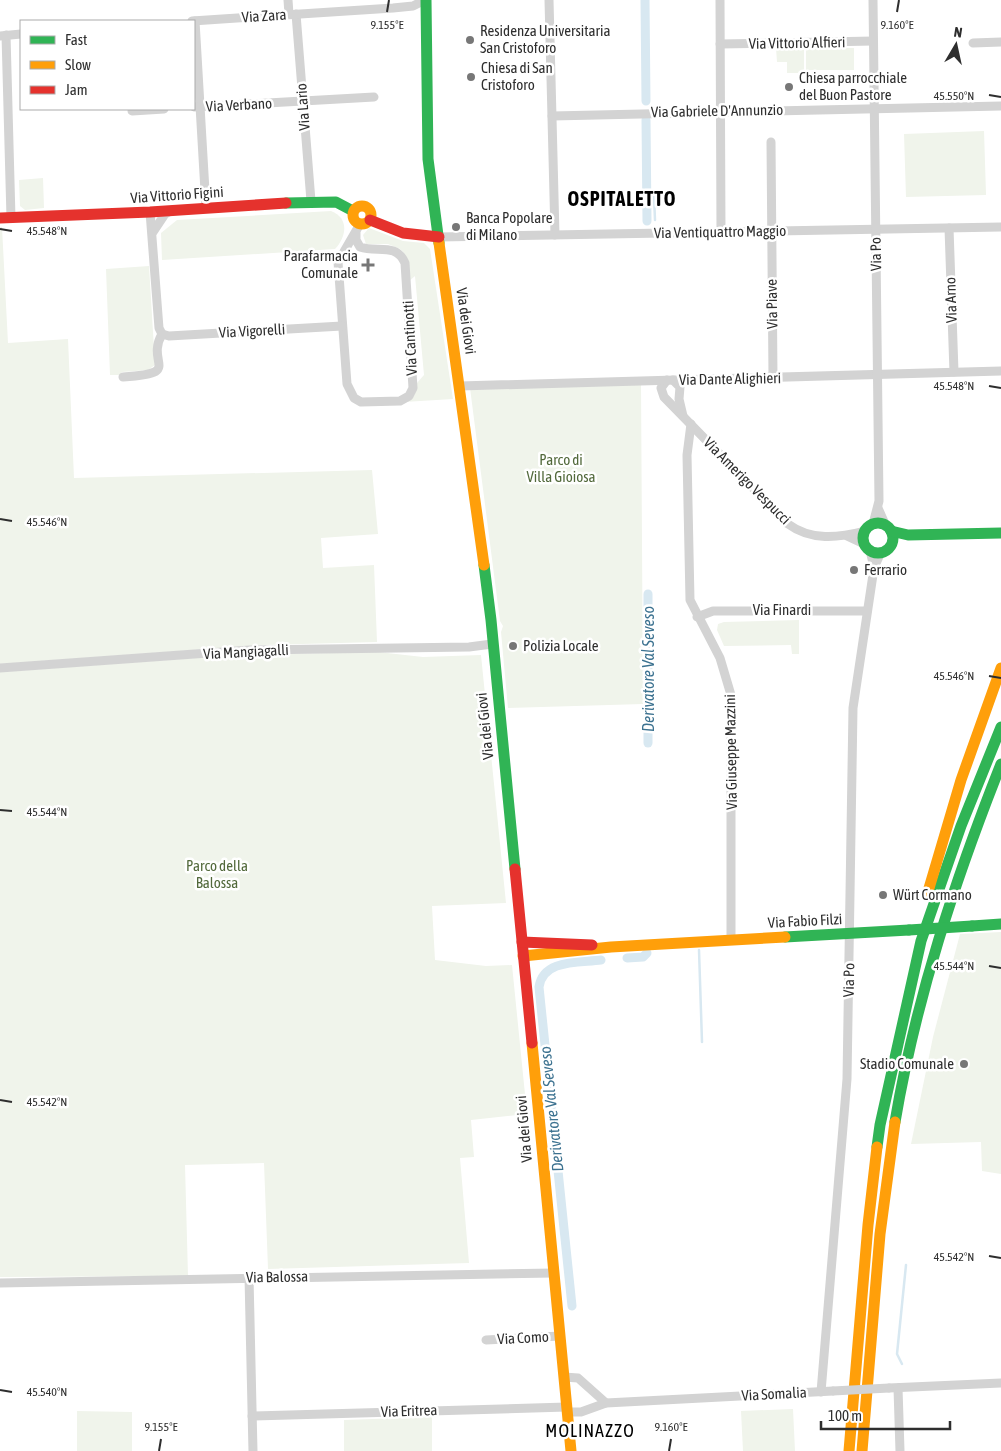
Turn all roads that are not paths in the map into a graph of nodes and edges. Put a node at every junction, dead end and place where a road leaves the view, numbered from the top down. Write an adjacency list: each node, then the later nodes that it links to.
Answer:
1 (288, 0): 6 (street, Via Lario)
2 (425, 0): 6 (street, Via Zara); 39 (main road, Via dei Giovi)
3 (549, 0): 23 (street)
4 (720, 0): 13 (street)
5 (873, 0): 10 (street, Via Po)
6 (293, 14): 7 (street, Via Zara); 16 (street, Via Lario)
7 (195, 21)
8 (20, 34): 9 (street)
9 (3, 35): 30 (street)
10 (873, 41): 13 (street, Via Vittorio Alfieri); 19 (street, Via Po)
11 (1001, 42): 12 (street)
12 (973, 43)
13 (720, 44): 22 (street)
14 (195, 50): 18 (street)
15 (374, 97): 16 (street, Via Verbano)
16 (303, 101): 18 (street, Via Verbano); 25 (street, Via Lario)
17 (1001, 106): 19 (street, Via Gabriele D'Annunzio)
18 (197, 107): 26 (street)
19 (874, 109): 22 (street, Via Gabriele D'Annunzio); 34 (street, Via Po)
20 (148, 110): 21 (street)
21 (132, 111)
22 (720, 112): 23 (street, Via Gabriele D'Annunzio); 37 (street)
23 (552, 116): 38 (street)
24 (770, 142): 35 (street, Via Piave)
25 (311, 201): 26 (main road, Via Vittorio Figini); 28 (main road, Via Vittorio Figini)
26 (206, 208): 27 (main road, Via Vittorio Figini)
27 (172, 210): 29 (main road, Via Vittorio Figini); 36 (street)
28 (353, 211): 31 (main road); 31 (main road)
29 (150, 212): 30 (main road, Via Vittorio Figini); 36 (street)
30 (6, 218)
31 (362, 225): 39 (main road); 40 (street); 41 (street, Via Cantinotti)
32 (1001, 227): 33 (street, Via Ventiquattro Maggio)
33 (949, 228): 34 (street, Via Ventiquattro Maggio); 45 (street, Via Arno)
34 (875, 229): 35 (street, Via Ventiquattro Maggio); 46 (street, Via Po)
35 (771, 231): 37 (street, Via Ventiquattro Maggio); 48 (street, Via Piave)
36 (152, 232): 43 (street)
37 (721, 232): 38 (street, Via Ventiquattro Maggio)
38 (555, 235): 39 (street, Via Ventiquattro Maggio)
39 (439, 237): 50 (main road, Via dei Giovi)
40 (367, 249): 41 (street, Via Cantinotti); 42 (street, Via Cantinotti)
41 (344, 250): 42 (street, Via Cantinotti)
42 (342, 326): 43 (street, Via Vigorelli)
43 (162, 334): 47 (street)
44 (1001, 370): 45 (street, Via Dante Alighieri)
45 (954, 372): 46 (street, Via Dante Alighieri)
46 (877, 374): 48 (street, Via Dante Alighieri); 53 (street, Via Po)
47 (123, 377)
48 (773, 378): 49 (street, Via Dante Alighieri)
49 (670, 380): 50 (street, Via Dante Alighieri); 51 (street); 51 (street, Via Amerigo Vespucci)
50 (460, 386): 62 (main road, Via dei Giovi)
51 (684, 416): 52 (street, Via Amerigo Vespucci)
52 (691, 424): 58 (street, Via Amerigo Vespucci); 61 (street, Via Giuseppe Mazzini)
53 (878, 508): 54 (street, Via Po); 55 (street, Via Po)
54 (869, 528): 55 (main road); 58 (street, Via Amerigo Vespucci); 59 (main road)
55 (888, 528): 57 (main road); 59 (main road)
56 (1001, 533): 57 (main road)
57 (908, 535): 59 (main road)
58 (847, 536): 59 (street, Via Amerigo Vespucci)
59 (876, 548): 60 (street, Via Po)
60 (867, 611): 61 (street, Via Finardi); 70 (street, Via Po)
61 (697, 617): 71 (street, Via Giuseppe Mazzini)
62 (492, 644): 63 (street, Via Mangiagalli); 72 (main road, Via dei Giovi)
63 (0, 668)
64 (1001, 668): 73 (main road)
65 (1001, 727): 73 (main road)
66 (1001, 764): 68 (main road)
67 (1001, 791): 68 (main road)
68 (971, 837): 91 (main road)
69 (1001, 924): 70 (main road, Via Fabio Filzi, bridge)
70 (849, 933): 71 (main road, Via Fabio Filzi); 84 (street, Via Po)
71 (731, 940): 74 (main road, Via Fabio Filzi)
72 (522, 942): 74 (main road, Via Fabio Filzi); 75 (main road, Via dei Giovi)
73 (921, 942): 90 (main road)
74 (611, 947): 75 (main road, Via Fabio Filzi)
75 (523, 956): 76 (main road, Via dei Giovi)
76 (553, 1273): 77 (street, Via Balossa); 79 (main road, Via dei Giovi)
77 (249, 1277): 78 (street, Via Balossa); 87 (street)
78 (0, 1283)
79 (560, 1336): 80 (street, Via Como); 81 (main road, Via dei Giovi)
80 (486, 1340)
81 (564, 1377): 85 (street); 86 (main road, Via dei Giovi)
82 (1001, 1383): 83 (street, Via Somalia)
83 (894, 1388): 84 (street, Via Somalia, bridge); 92 (street)
84 (821, 1392): 85 (street, Via Somalia)
85 (606, 1403): 86 (street, Via Somalia)
86 (567, 1409): 87 (street, Via Eritrea); 89 (main road, Via dei Giovi)
87 (252, 1416): 88 (street)
88 (253, 1451)
89 (571, 1451)
90 (849, 1451)
91 (862, 1451)
92 (900, 1451)

